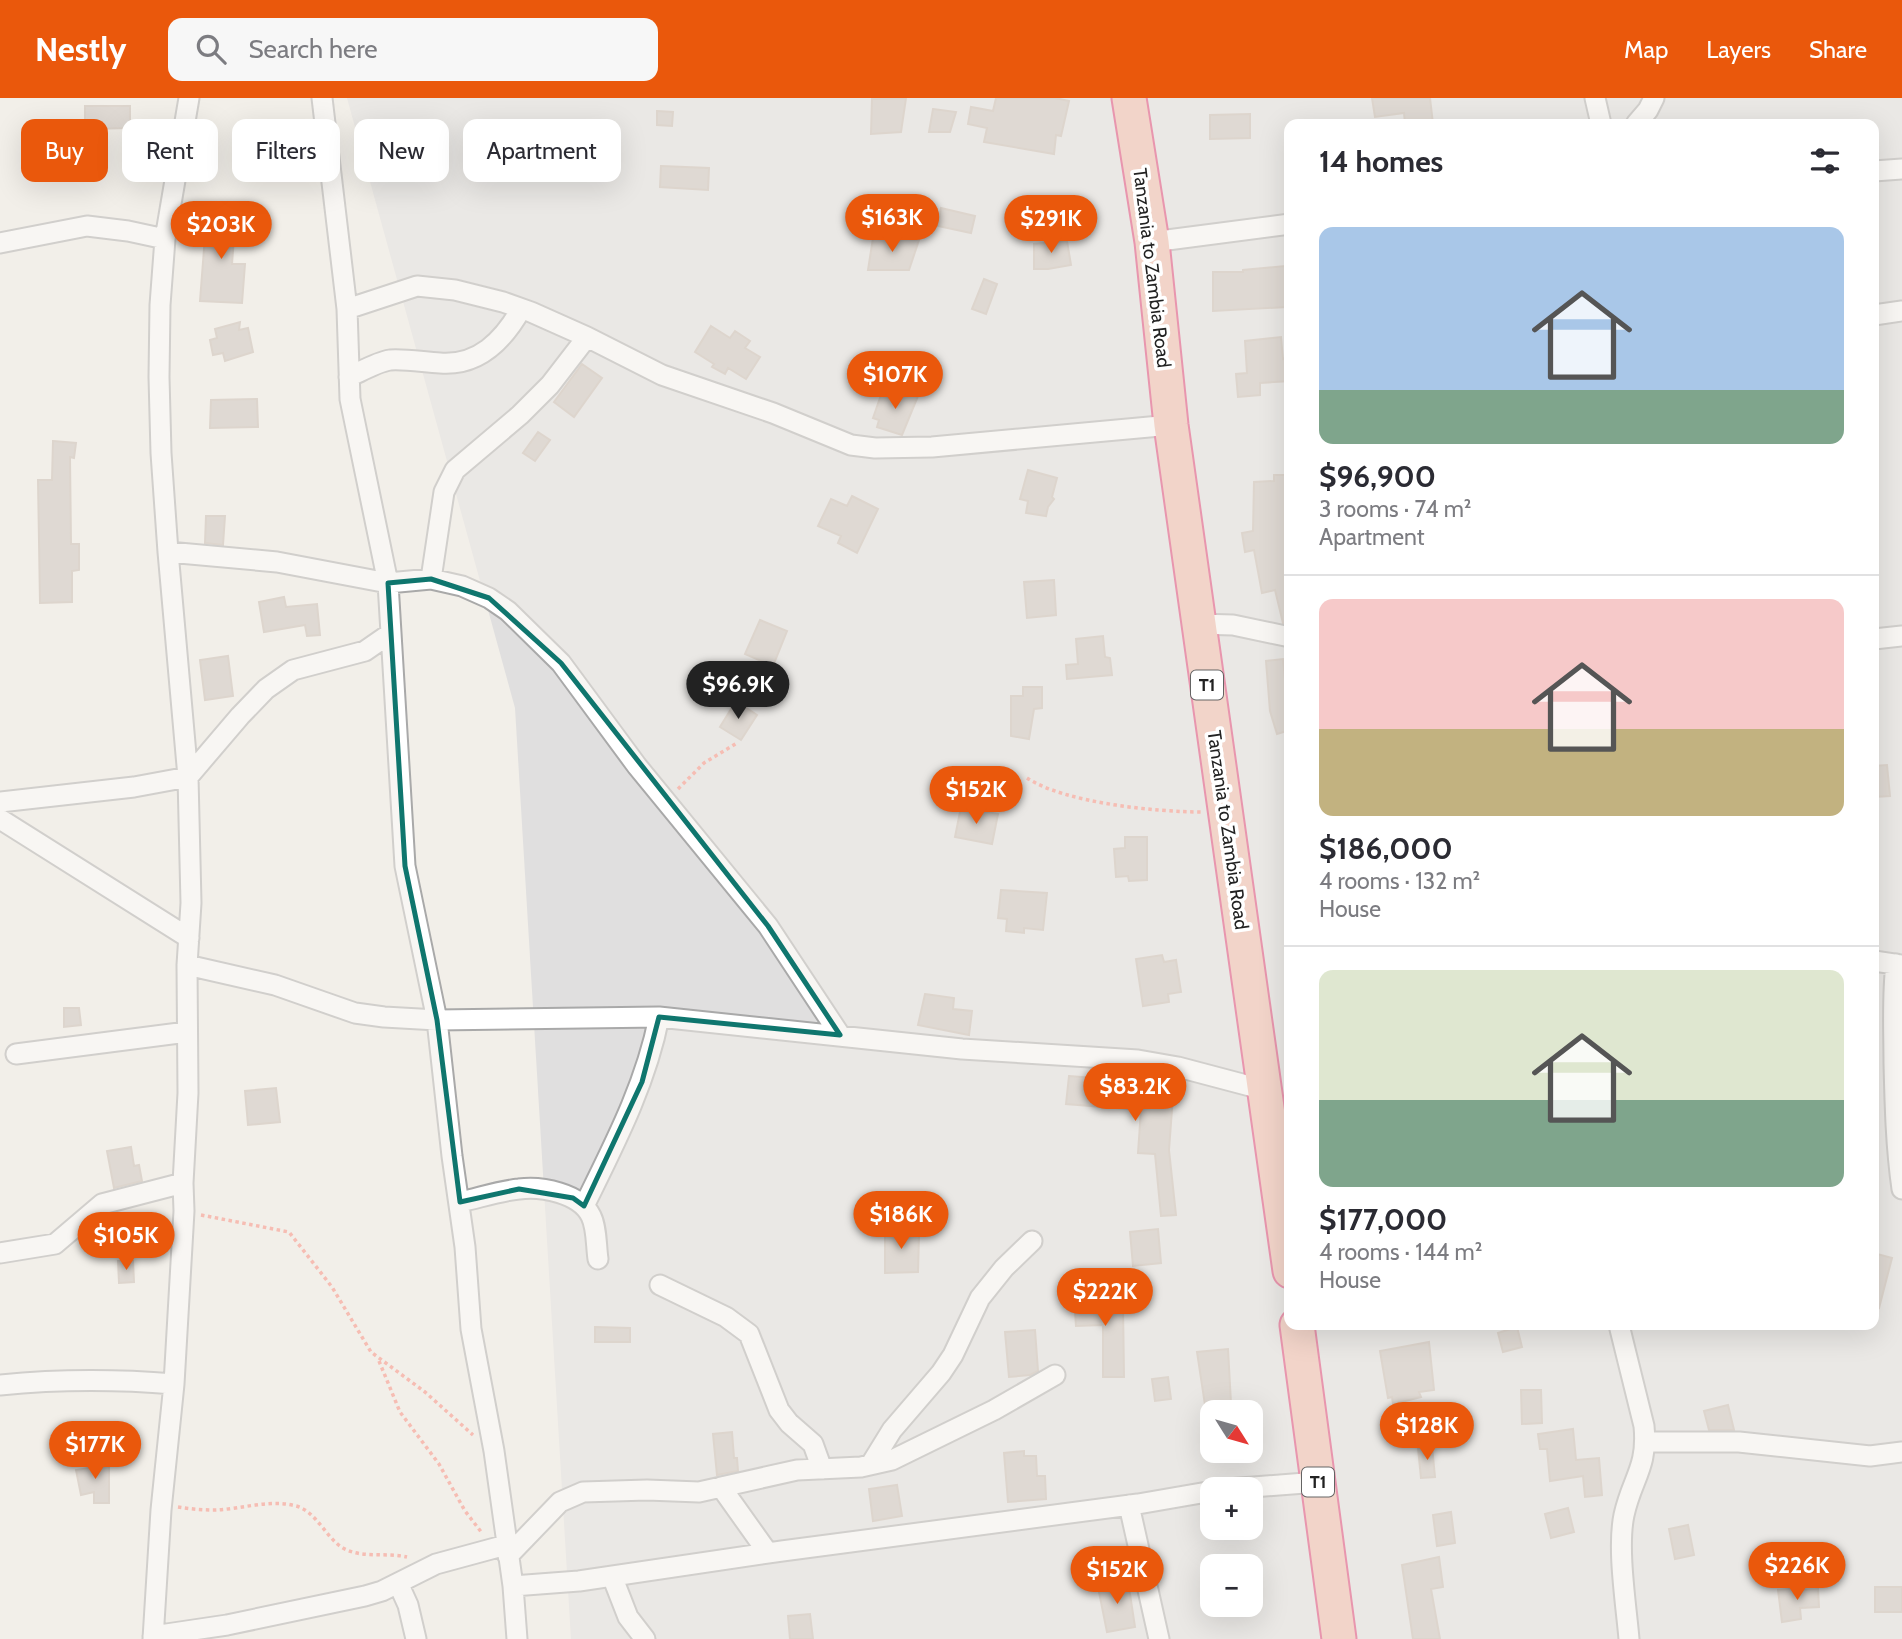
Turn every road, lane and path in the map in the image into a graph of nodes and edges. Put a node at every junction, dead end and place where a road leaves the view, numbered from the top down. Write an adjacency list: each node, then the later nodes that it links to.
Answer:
1 (189, 98): 11 (street)
2 (322, 98): 14 (street)
3 (1129, 98): 12 (highway, Tanzania to Zambia Road / T1)
4 (1595, 98): 6 (street)
5 (1654, 98): 7 (street)
6 (1600, 119)
7 (1640, 119)
8 (1902, 169): 9 (street)
9 (1879, 170)
10 (1284, 225): 12 (street)
11 (165, 239): 13 (street); 21 (street)
12 (1152, 242): 20 (highway, Tanzania to Zambia Road / T1)
13 (0, 243)
14 (348, 309): 15 (street); 19 (street)
15 (521, 309): 18 (street); 19 (street)
16 (1902, 311): 17 (street)
17 (1879, 314)
18 (587, 337): 20 (street); 22 (street)
19 (349, 377): 23 (street)
20 (1171, 425): 24 (highway, Tanzania to Zambia Road / T1)
21 (168, 552): 23 (street); 30 (street)
22 (432, 579): 23 (street); 32 (street)
23 (388, 583): 25 (street)
24 (1198, 624): 26 (street); 34 (highway, Tanzania to Zambia Road / T1)
25 (391, 633): 30 (street); 41 (street)
26 (1284, 636)
27 (1902, 636): 28 (street)
28 (1879, 638)
29 (737, 743): 32 (path)
30 (188, 777): 33 (street); 36 (street)
31 (1027, 778): 34 (path)
32 (666, 801): 43 (street)
33 (0, 802)
34 (1225, 811): 45 (highway, Tanzania to Zambia Road / T1)
35 (0, 819): 36 (street)
36 (189, 938): 39 (street)
37 (1879, 962): 38 (street)
38 (1899, 964): 47 (street)
39 (187, 965): 41 (street); 42 (street)
40 (659, 1017): 41 (street); 43 (street); 49 (street)
41 (437, 1020): 48 (street)
42 (187, 1032): 44 (street); 46 (street)
43 (840, 1035): 45 (street)
44 (16, 1054)
45 (1265, 1090): 51 (highway, Tanzania to Zambia Road / T1)
46 (183, 1183): 50 (street); 53 (street)
47 (1902, 1189)
48 (460, 1202): 49 (street); 63 (street)
49 (583, 1206): 54 (street)
50 (184, 1211): 58 (path); 60 (street)
51 (1284, 1228)
52 (1032, 1241): 65 (street)
53 (0, 1253)
54 (598, 1259)
55 (660, 1285): 66 (street)
56 (1298, 1330): 67 (highway, T1)
57 (1620, 1330): 62 (street)
58 (379, 1359): 63 (path); 73 (path)
59 (1055, 1375): 65 (street)
60 (174, 1384): 61 (street); 71 (street)
61 (0, 1385)
62 (1646, 1442): 64 (street); 85 (street)
63 (494, 1451): 73 (street)
64 (1902, 1452)
65 (871, 1464): 66 (street)
66 (822, 1469): 69 (street)
67 (1318, 1482): 68 (street); 84 (highway, T1)
68 (1263, 1486)
69 (721, 1487): 73 (street); 74 (street)
70 (1200, 1493): 72 (street)
71 (162, 1504): 75 (path); 79 (street)
72 (1129, 1505): 74 (street); 83 (street)
73 (502, 1550): 75 (street); 78 (street)
74 (768, 1553): 76 (street)
75 (436, 1564): 77 (street)
76 (612, 1576): 78 (street); 82 (street)
77 (398, 1583): 79 (street); 80 (street)
78 (513, 1586): 81 (street)
79 (153, 1638)
80 (416, 1639)
81 (517, 1639)
82 (645, 1639)
83 (1159, 1639)
84 (1339, 1639)
85 (1629, 1639)

